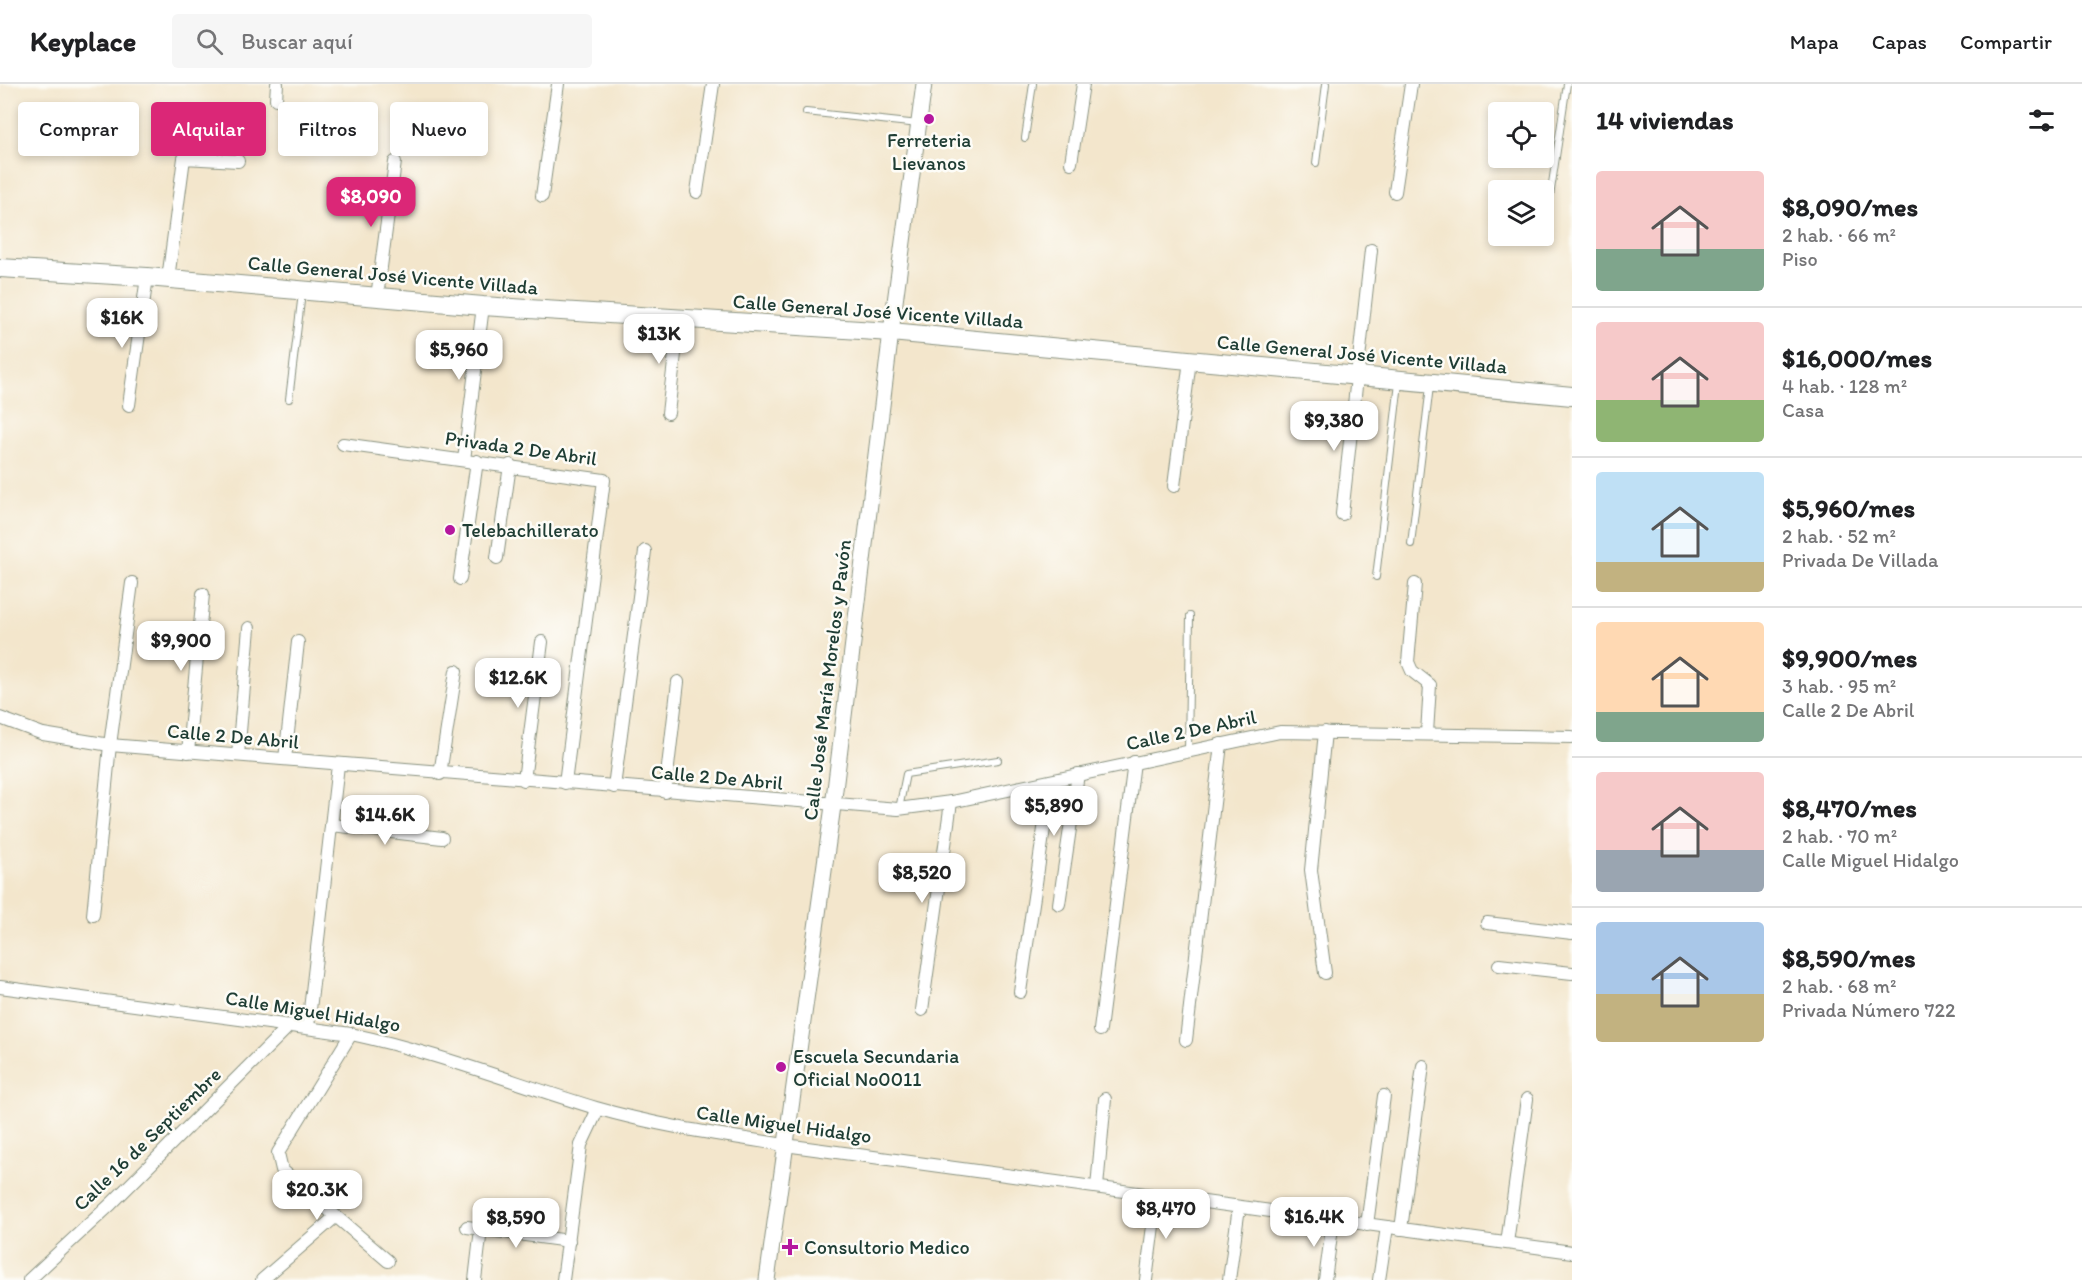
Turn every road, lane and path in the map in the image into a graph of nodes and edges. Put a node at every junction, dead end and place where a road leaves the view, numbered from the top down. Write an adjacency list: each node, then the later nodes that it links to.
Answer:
1 (278, 84): 10 (street)
2 (558, 84): 21 (street)
3 (713, 84): 19 (street)
4 (924, 84): 12 (street, Calle José María Morelos y Pavón)
5 (1033, 84): 13 (lane)
6 (1083, 84): 16 (street)
7 (1326, 84): 17 (lane)
8 (1412, 84): 20 (street)
9 (1567, 84): 18 (lane)
10 (276, 99)
11 (806, 112): 12 (lane)
12 (919, 124): 30 (street, Calle José María Morelos y Pavón)
13 (1025, 138)
14 (238, 162): 25 (street)
15 (395, 162): 27 (street)
16 (1071, 163)
17 (1316, 164)
18 (1553, 180)
19 (697, 192)
20 (1395, 192)
21 (542, 196)
22 (1371, 250): 32 (street)
23 (0, 268): 24 (main road, Calle General José Vicente Villada)
24 (147, 277): 25 (main road, Calle General José Vicente Villada); 37 (street)
25 (168, 279): 26 (main road, Calle General José Vicente Villada)
26 (303, 290): 27 (main road, Calle General José Vicente Villada); 36 (lane)
27 (377, 297): 28 (main road, Calle General José Vicente Villada)
28 (483, 306): 29 (main road, Calle General José Vicente Villada); 40 (street)
29 (680, 320): 30 (main road, Calle General José Vicente Villada); 38 (street)
30 (891, 332): 31 (main road, Calle General José Vicente Villada); 79 (street, Calle José María Morelos y Pavón)
31 (1190, 360): 32 (main road, Calle General José Vicente Villada); 42 (street)
32 (1358, 376): 33 (main road, Calle General José Vicente Villada); 43 (street)
33 (1400, 380): 34 (main road, Calle General José Vicente Villada); 47 (lane)
34 (1430, 382): 35 (main road, Calle General José Vicente Villada); 44 (lane)
35 (1572, 396)
36 (289, 399)
37 (129, 405)
38 (668, 413)
39 (343, 444): 40 (street, Privada 2 De Abril)
40 (470, 460): 41 (street, Privada 2 De Abril); 48 (street)
41 (510, 465): 46 (street); 75 (street, Privada 2 De Abril)
42 (1174, 486)
43 (1342, 514)
44 (1411, 544)
45 (645, 551): 76 (street)
46 (497, 558)
47 (1376, 577)
48 (460, 579)
49 (132, 583): 63 (street)
50 (1415, 584): 60 (street)
51 (203, 594): 64 (street)
52 (1190, 616): 65 (lane)
53 (249, 628): 66 (street)
54 (298, 642): 67 (street)
55 (542, 642): 73 (street)
56 (456, 670): 71 (street)
57 (678, 682): 77 (street)
58 (0, 718): 63 (street, Calle 2 De Abril)
59 (1324, 732): 60 (street, Calle 2 De Abril); 62 (street, Calle 2 De Abril); 88 (street)
60 (1427, 733): 61 (street, Calle 2 De Abril)
61 (1572, 737)
62 (1221, 744): 65 (street, Calle 2 De Abril); 97 (street)
63 (110, 746): 64 (street, Calle 2 De Abril); 84 (street)
64 (188, 752): 66 (street, Calle 2 De Abril)
65 (1188, 752): 69 (street, Calle 2 De Abril)
66 (238, 755): 67 (street, Calle 2 De Abril)
67 (285, 759): 70 (street, Calle 2 De Abril)
68 (998, 760): 80 (lane)
69 (1134, 762): 72 (street, Calle 2 De Abril); 95 (street)
70 (339, 765): 71 (street, Calle 2 De Abril); 81 (street)
71 (440, 774): 73 (street, Calle 2 De Abril)
72 (1078, 774): 74 (street, Calle 2 De Abril); 83 (street)
73 (524, 780): 75 (street, Calle 2 De Abril)
74 (1052, 780): 78 (street, Calle 2 De Abril); 91 (street)
75 (565, 783): 76 (street, Calle 2 De Abril)
76 (614, 788): 77 (street, Calle 2 De Abril)
77 (665, 792): 79 (street, Calle 2 De Abril)
78 (951, 802): 80 (street, Calle 2 De Abril); 92 (street)
79 (833, 806): 80 (street, Calle 2 De Abril); 103 (street, Calle José María Morelos y Pavón)
80 (898, 809)
81 (332, 825): 82 (street); 94 (street)
82 (442, 838)
83 (1059, 904)
84 (93, 915)
85 (1487, 922): 86 (street)
86 (1572, 933)
87 (1499, 965): 89 (street)
88 (1325, 973)
89 (1572, 973)
90 (0, 987): 93 (street, Calle Miguel Hidalgo)
91 (1020, 992)
92 (922, 1010)
93 (290, 1025): 94 (street, Calle Miguel Hidalgo); 118 (street, Calle 16 de Septiembre)
94 (309, 1027): 96 (street, Calle Miguel Hidalgo)
95 (1100, 1030)
96 (351, 1034): 102 (street, Calle Miguel Hidalgo); 107 (street)
97 (1186, 1040)
98 (1423, 1066): 113 (street)
99 (1384, 1096): 109 (street)
100 (1105, 1099): 104 (street)
101 (1527, 1099): 115 (street)
102 (598, 1108): 103 (street, Calle Miguel Hidalgo); 114 (street)
103 (785, 1145): 104 (street, Calle Miguel Hidalgo); 122 (street, Calle José María Morelos y Pavón)
104 (1097, 1187): 105 (street, Calle Miguel Hidalgo)
105 (1157, 1195): 106 (street, Calle Miguel Hidalgo); 123 (street)
106 (1239, 1207): 108 (street, Calle Miguel Hidalgo); 124 (street)
107 (334, 1217): 117 (street); 119 (street)
108 (1333, 1220): 109 (street, Calle Miguel Hidalgo); 125 (street)
109 (1367, 1225): 111 (street, Calle Miguel Hidalgo)
110 (466, 1227): 112 (street)
111 (1387, 1227): 113 (street, Calle Miguel Hidalgo); 126 (street)
112 (481, 1229): 114 (street); 120 (street)
113 (1401, 1229): 115 (street, Calle Miguel Hidalgo)
114 (569, 1241): 121 (street)
115 (1507, 1244): 116 (street, Calle Miguel Hidalgo)
116 (1572, 1252)
117 (388, 1261)
118 (28, 1280)
119 (262, 1280)
120 (475, 1280)
121 (563, 1280)
122 (766, 1280)
123 (1146, 1280)
124 (1228, 1280)
125 (1325, 1280)
126 (1379, 1280)

